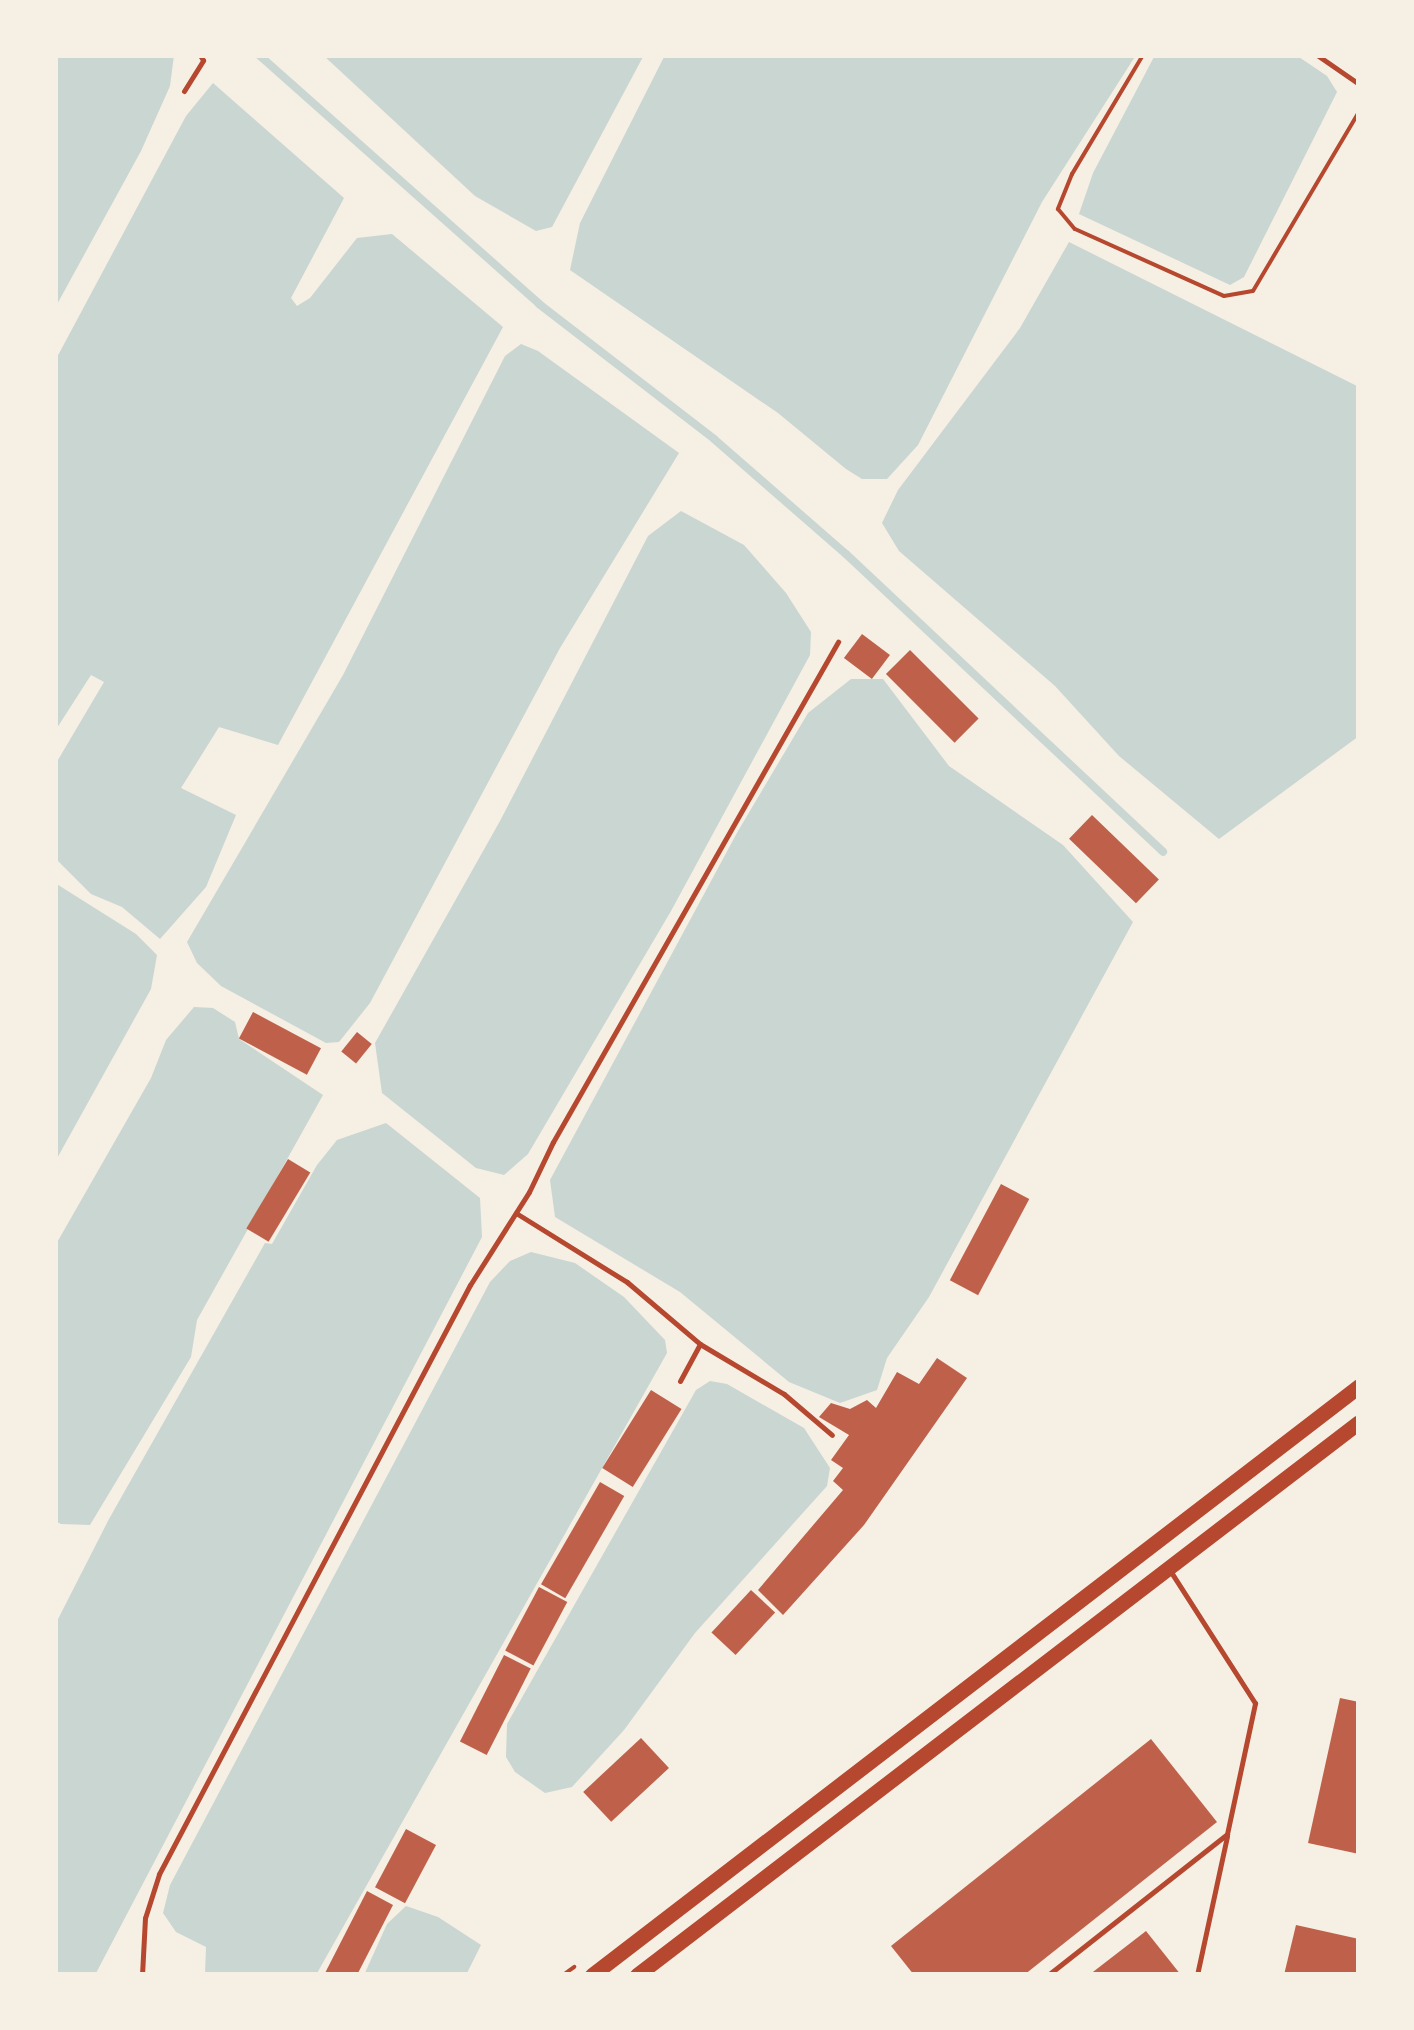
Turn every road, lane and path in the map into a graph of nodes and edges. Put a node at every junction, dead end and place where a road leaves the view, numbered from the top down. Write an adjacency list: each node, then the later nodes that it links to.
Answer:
1 (200, 55): 5 (lane)
2 (1143, 55): 6 (path)
3 (1316, 55): 4 (lane)
4 (1359, 84)
5 (184, 91)
6 (1359, 112)
7 (838, 642): 8 (lane)
8 (516, 1213): 9 (lane); 16 (lane)
9 (700, 1344): 10 (lane); 13 (lane)
10 (680, 1380)
11 (1359, 1386): 17 (main road)
12 (1359, 1422): 14 (main road)
13 (832, 1435)
14 (1168, 1568): 15 (lane); 18 (main road)
15 (1227, 1834): 19 (lane); 20 (lane)
16 (142, 1975)
17 (592, 1975)
18 (637, 1975)
19 (1048, 1975)
20 (1196, 1975)

